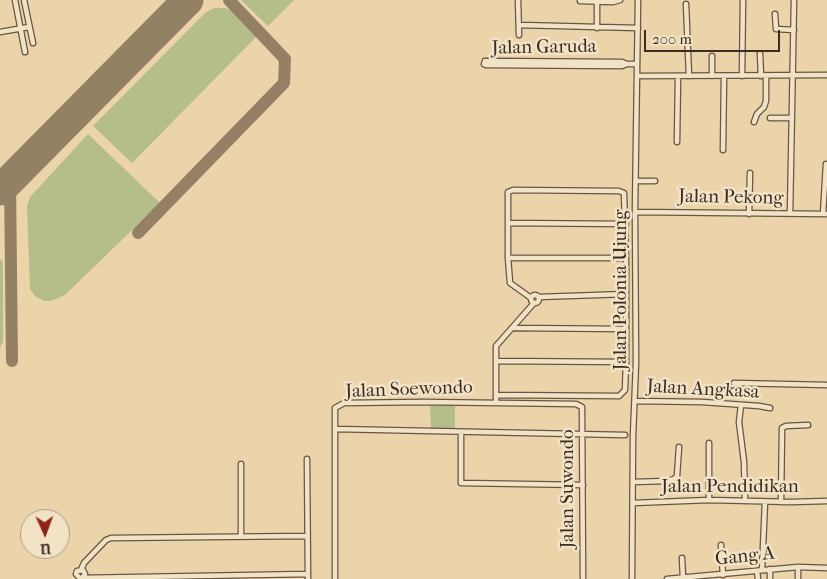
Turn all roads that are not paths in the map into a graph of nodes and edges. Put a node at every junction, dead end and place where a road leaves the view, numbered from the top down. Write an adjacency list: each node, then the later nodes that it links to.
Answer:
1 (15, 0): 14 (street)
2 (24, 0): 13 (street)
3 (518, 0): 12 (street)
4 (620, 0): 9 (street)
5 (638, 0): 16 (street, Jalan Polonia Ujung)
6 (743, 0): 31 (street)
7 (794, 0): 17 (street)
8 (580, 1): 9 (street)
9 (597, 1): 15 (street)
10 (686, 4): 28 (street)
11 (775, 14): 17 (street)
12 (519, 25): 15 (street); 19 (street)
13 (29, 27): 14 (street); 20 (street)
14 (20, 28): 18 (street); 21 (street)
15 (597, 28): 16 (street)
16 (638, 28): 25 (street, Jalan Polonia Ujung)
17 (794, 30): 33 (street)
18 (0, 32)
19 (519, 35)
20 (33, 43)
21 (25, 52)
22 (760, 54): 32 (street)
23 (712, 56): 29 (street)
24 (520, 63): 24 (street, Jalan Garuda); 25 (street, Jalan Garuda)
25 (637, 64): 26 (street, Jalan Polonia Ujung)
26 (637, 76): 27 (street); 42 (street, Jalan Polonia Ujung)
27 (678, 76): 28 (street); 38 (street)
28 (689, 76): 29 (street)
29 (712, 76): 30 (street)
30 (724, 76): 31 (street); 39 (street)
31 (742, 76): 32 (street)
32 (764, 76): 33 (street); 37 (street)
33 (793, 76): 34 (street); 36 (street)
34 (827, 76)
35 (770, 118): 36 (street)
36 (792, 118): 46 (street)
37 (754, 122)
38 (677, 142)
39 (723, 150)
40 (826, 164): 47 (street)
41 (750, 173): 45 (street)
42 (636, 181): 43 (street); 44 (street, Jalan Polonia Ujung)
43 (655, 181)
44 (635, 212): 45 (street, Jalan Pekong); 61 (street, Jalan Polonia Ujung)
45 (749, 214): 46 (street, Jalan Pekong)
46 (790, 214): 47 (street, Jalan Pekong)
47 (825, 214)
48 (508, 223): 49 (street); 49 (street); 50 (street)
49 (626, 224): 51 (street)
50 (508, 258): 51 (street); 53 (street)
51 (626, 258): 52 (street)
52 (626, 294): 53 (street); 55 (street)
53 (532, 300): 54 (street)
54 (513, 328): 55 (street); 56 (street)
55 (625, 329): 57 (street)
56 (496, 362): 57 (street); 60 (street)
57 (626, 362): 60 (street)
58 (734, 383): 59 (street)
59 (827, 385)
60 (496, 394): 62 (street)
61 (635, 401): 64 (street, Jalan Angkasa); 75 (street, Jalan Polonia Ujung)
62 (496, 403): 63 (street, Jalan Soewondo); 67 (street, Jalan Soewondo)
63 (576, 404): 69 (street, Jalan Suwondo)
64 (741, 405): 65 (street, Jalan Angkasa); 78 (street)
65 (770, 408)
66 (808, 425): 81 (street)
67 (335, 430): 68 (street); 99 (street)
68 (461, 432): 69 (street); 76 (street)
69 (583, 433): 70 (street); 76 (street, Jalan Suwondo)
70 (625, 435)
71 (709, 443): 77 (street)
72 (679, 446): 75 (street)
73 (307, 459): 84 (street)
74 (241, 464): 83 (street)
75 (633, 482): 82 (street, Jalan Polonia Ujung)
76 (583, 485): 100 (street, Jalan Suwondo)
77 (709, 500): 78 (street, Jalan Pendidikan); 82 (street, Jalan Pendidikan)
78 (745, 500): 80 (street, Jalan Pendidikan)
79 (827, 501): 81 (street, Jalan Pendidikan)
80 (764, 502): 81 (street, Jalan Pendidikan); 91 (street)
81 (781, 502)
82 (633, 503): 101 (street, Jalan Polonia Ujung)
83 (241, 536): 84 (street); 90 (street)
84 (308, 536): 93 (street)
85 (721, 545): 92 (street)
86 (682, 558): 97 (street)
87 (798, 567): 88 (street, Gang A); 89 (street, Gang A); 105 (street)
88 (827, 568)
89 (770, 569): 91 (street, Gang A); 104 (street)
90 (81, 570): 95 (street); 96 (street)
91 (760, 570): 94 (street, Gang A); 103 (street)
92 (723, 575): 94 (street, Gang A); 98 (street, Gang A)
93 (308, 576): 96 (street)
94 (741, 576)
95 (75, 577): 96 (street)
96 (83, 577)
97 (683, 578): 98 (street, Gang A); 102 (street, Gang A)
98 (702, 578)
99 (335, 579)
100 (583, 579)
101 (632, 579)
102 (667, 579)
103 (758, 579)
104 (770, 579)
105 (798, 579)

